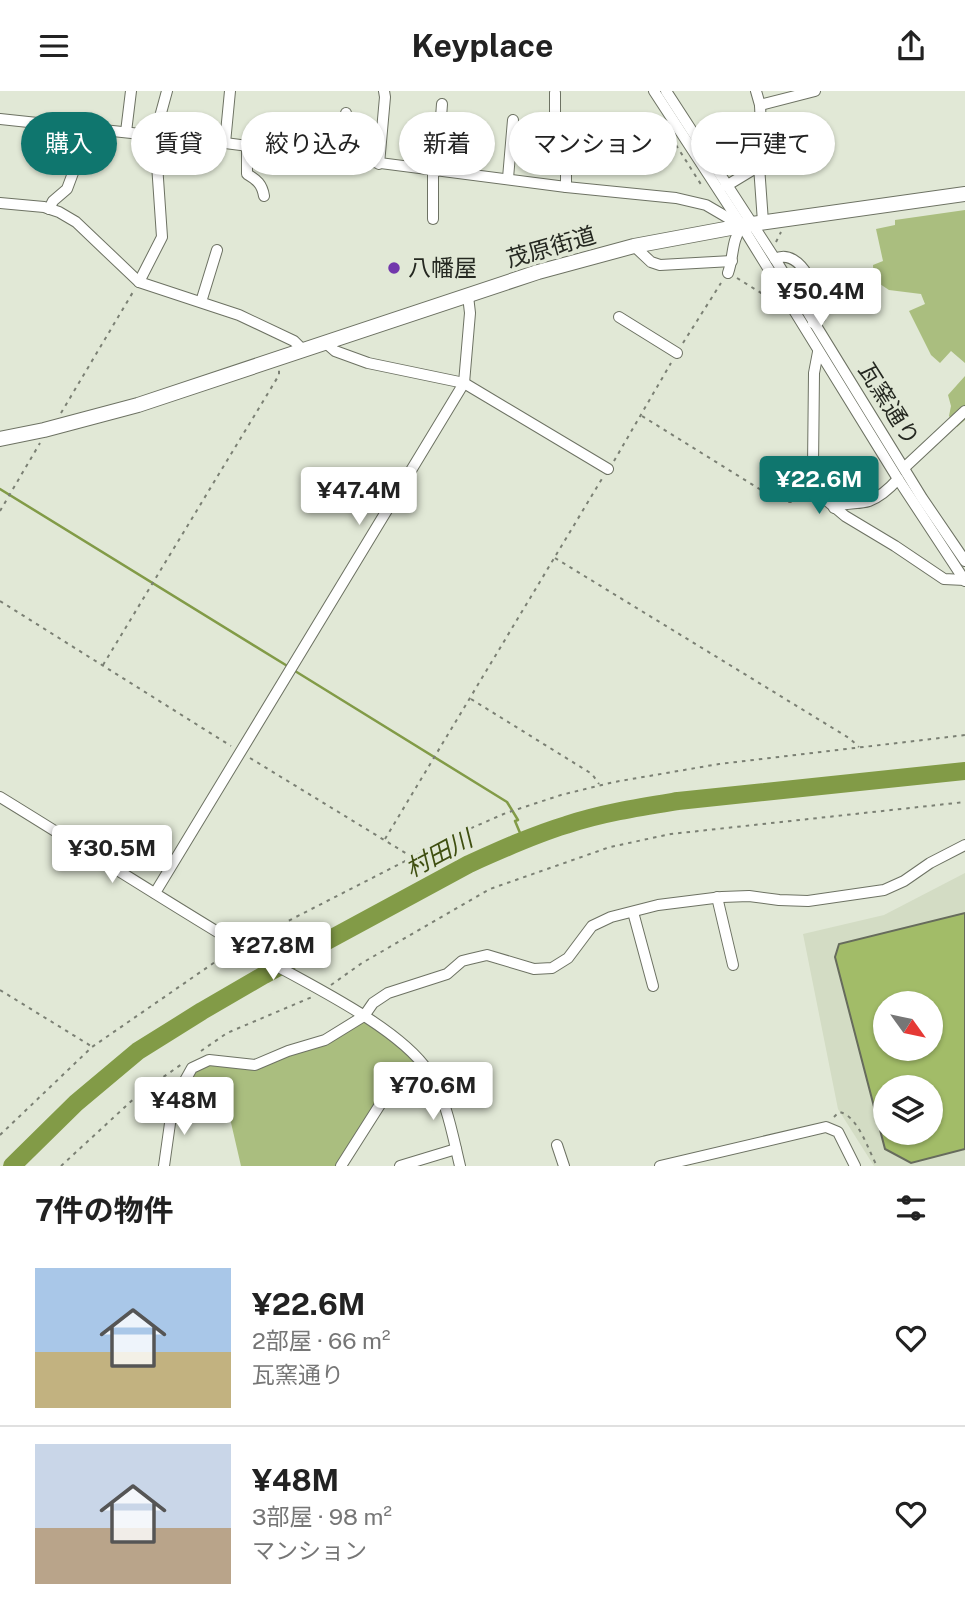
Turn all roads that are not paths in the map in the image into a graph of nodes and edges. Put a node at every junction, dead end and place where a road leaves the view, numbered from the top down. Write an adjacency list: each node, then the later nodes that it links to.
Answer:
1 (131, 91): 20 (street)
2 (167, 91): 12 (street)
3 (230, 91): 18 (street)
4 (384, 91): 13 (street)
5 (654, 91): 38 (street, 瓦窯通り)
6 (666, 91): 31 (street, 瓦窯通り)
7 (756, 91): 11 (street)
8 (815, 91): 11 (street)
9 (555, 93): 32 (street)
10 (442, 104): 14 (street)
11 (760, 105): 15 (street)
12 (161, 112)
13 (384, 112)
14 (441, 112)
15 (760, 112)
16 (0, 119): 17 (street)
17 (21, 122)
18 (227, 122)
19 (117, 132): 20 (street)
20 (126, 132): 21 (street)
21 (131, 133)
22 (509, 166): 30 (street)
23 (71, 175): 36 (street)
24 (158, 175): 44 (street)
25 (249, 175): 34 (street)
26 (435, 175): 37 (street)
27 (481, 175): 30 (street)
28 (744, 175): 31 (street)
29 (758, 175): 38 (street)
30 (508, 178): 32 (street)
31 (726, 186): 38 (street, 瓦窯通り)
32 (566, 187): 38 (street)
33 (965, 194): 38 (main road, 茂原街道)
34 (264, 196)
35 (0, 203): 36 (street)
36 (49, 209): 44 (street)
37 (433, 219)
38 (752, 224): 39 (main road, 茂原街道); 41 (street, 瓦窯通り); 42 (street); 51 (street, 瓦窯通り)
39 (634, 246): 42 (street); 45 (main road, 茂原街道)
40 (217, 250): 46 (street)
41 (776, 254): 48 (street, 瓦窯通り); 48 (street)
42 (732, 261): 43 (street)
43 (728, 273)
44 (139, 282): 46 (street)
45 (468, 296): 49 (main road, 茂原街道); 53 (street)
46 (201, 302): 50 (street)
47 (619, 317): 52 (street)
48 (813, 323): 56 (street, 瓦窯通り)
49 (327, 344): 50 (main road, 茂原街道); 53 (street)
50 (303, 351): 55 (main road, 茂原街道)
51 (818, 352): 58 (street, 瓦窯通り); 59 (street)
52 (677, 353)
53 (464, 383): 57 (street); 64 (street)
54 (965, 411): 56 (street)
55 (0, 439)
56 (905, 467): 60 (street, 瓦窯通り)
57 (608, 469)
58 (898, 479): 59 (street); 61 (street, 瓦窯通り)
59 (834, 508): 61 (street)
60 (965, 561)
61 (965, 580)
62 (0, 797): 64 (street)
63 (965, 845): 65 (street)
64 (155, 893): 69 (street)
65 (717, 897): 66 (street); 67 (street)
66 (633, 912): 68 (street); 69 (street)
67 (733, 965)
68 (653, 986)
69 (364, 1016): 70 (street); 73 (street)
70 (427, 1070): 72 (street); 74 (street)
71 (557, 1145): 77 (street)
72 (456, 1149): 75 (street); 76 (street)
73 (164, 1166)
74 (341, 1166)
75 (400, 1166)
76 (460, 1166)
77 (564, 1166)
78 (660, 1166): 79 (street)
79 (855, 1166)

